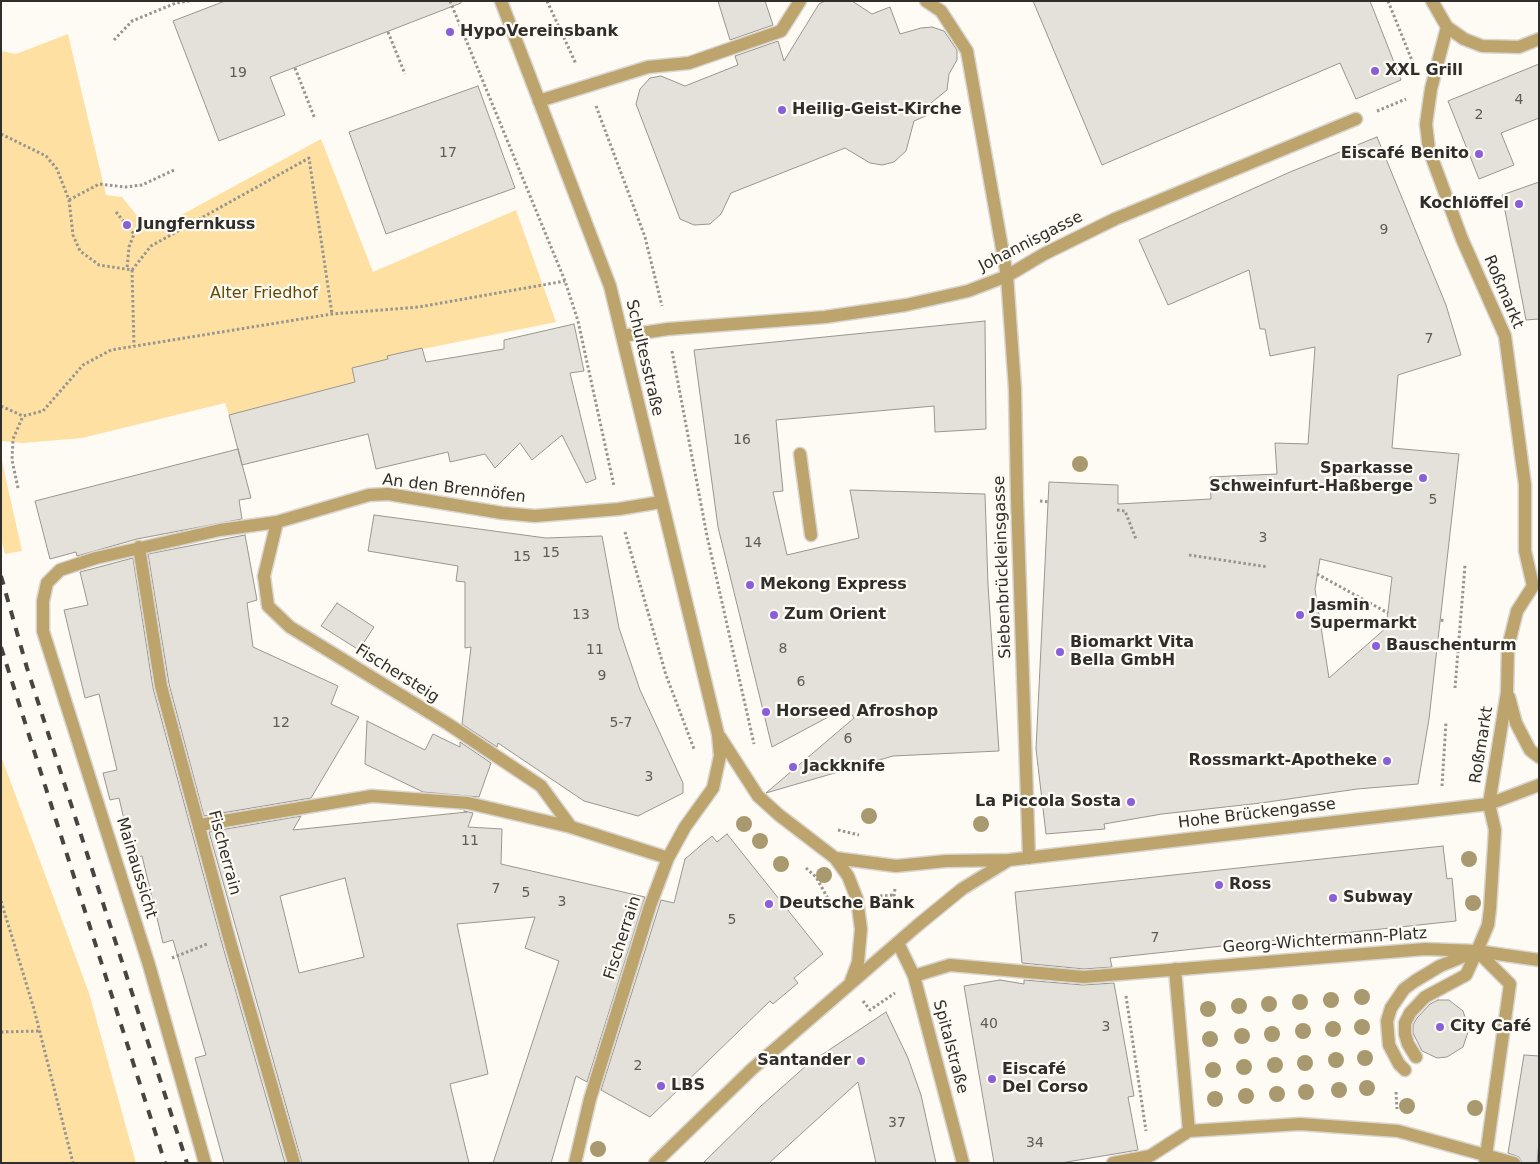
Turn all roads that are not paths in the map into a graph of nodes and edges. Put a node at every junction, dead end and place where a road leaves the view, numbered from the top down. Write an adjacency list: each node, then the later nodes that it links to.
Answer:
1 (501, 1): 7 (street, Schultesstraße)
2 (800, 1): 7 (street)
3 (926, 1): 9 (street, Siebenbrückleinsgasse)
4 (1432, 1): 5 (street)
5 (1447, 27): 6 (street); 17 (street, Roßmarkt)
6 (1539, 39)
7 (539, 101): 10 (street, Schultesstraße)
8 (1356, 119): 9 (street, Johannisgasse)
9 (1007, 276): 10 (street, Johannisgasse); 27 (street, Siebenbrückleinsgasse)
10 (622, 336): 12 (street, Schultesstraße)
11 (800, 454): 14 (street)
12 (661, 502): 13 (street, An den Brennöfen); 19 (street, Schultesstraße)
13 (277, 522): 15 (street, An den Brennöfen); 24 (street, Fischersteig)
14 (811, 535)
15 (139, 547): 16 (street, An den Brennöfen); 23 (street, Fischerrain)
16 (47, 583): 39 (street, Mainaussicht)
17 (1536, 585): 18 (street, Roßmarkt)
18 (1508, 692): 20 (street, Roßmarkt); 22 (street, Roßmarkt)
19 (718, 734): 25 (street, Fischerrain); 26 (street)
20 (1539, 757)
21 (1539, 785): 22 (street, Hohe Brückengasse)
22 (1489, 804): 27 (street, Hohe Brückengasse); 30 (street)
23 (200, 825): 24 (street); 40 (street, Fischerrain)
24 (571, 827): 25 (street)
25 (668, 858): 41 (street, Fischerrain)
26 (835, 858): 28 (street, Hohe Brückengasse); 34 (street)
27 (1029, 858): 28 (street, Hohe Brückengasse)
28 (1009, 860): 29 (street)
29 (898, 943): 33 (street, Spitalstraße); 34 (street)
30 (1477, 951): 31 (street, Georg-Wichtermann-Platz); 32 (street, Georg-Wichtermann-Platz); 35 (street); 36 (street); 38 (street)
31 (1539, 960)
32 (1175, 969): 33 (street, Georg-Wichtermann-Platz); 37 (street)
33 (914, 976): 43 (street, Spitalstraße)
34 (850, 984): 42 (street)
35 (1416, 1057)
36 (1405, 1070)
37 (1189, 1131): 38 (street); 44 (street)
38 (1486, 1160): 45 (street)
39 (206, 1163)
40 (294, 1163)
41 (574, 1163)
42 (655, 1163)
43 (963, 1163)
44 (1113, 1163)
45 (1514, 1163)

